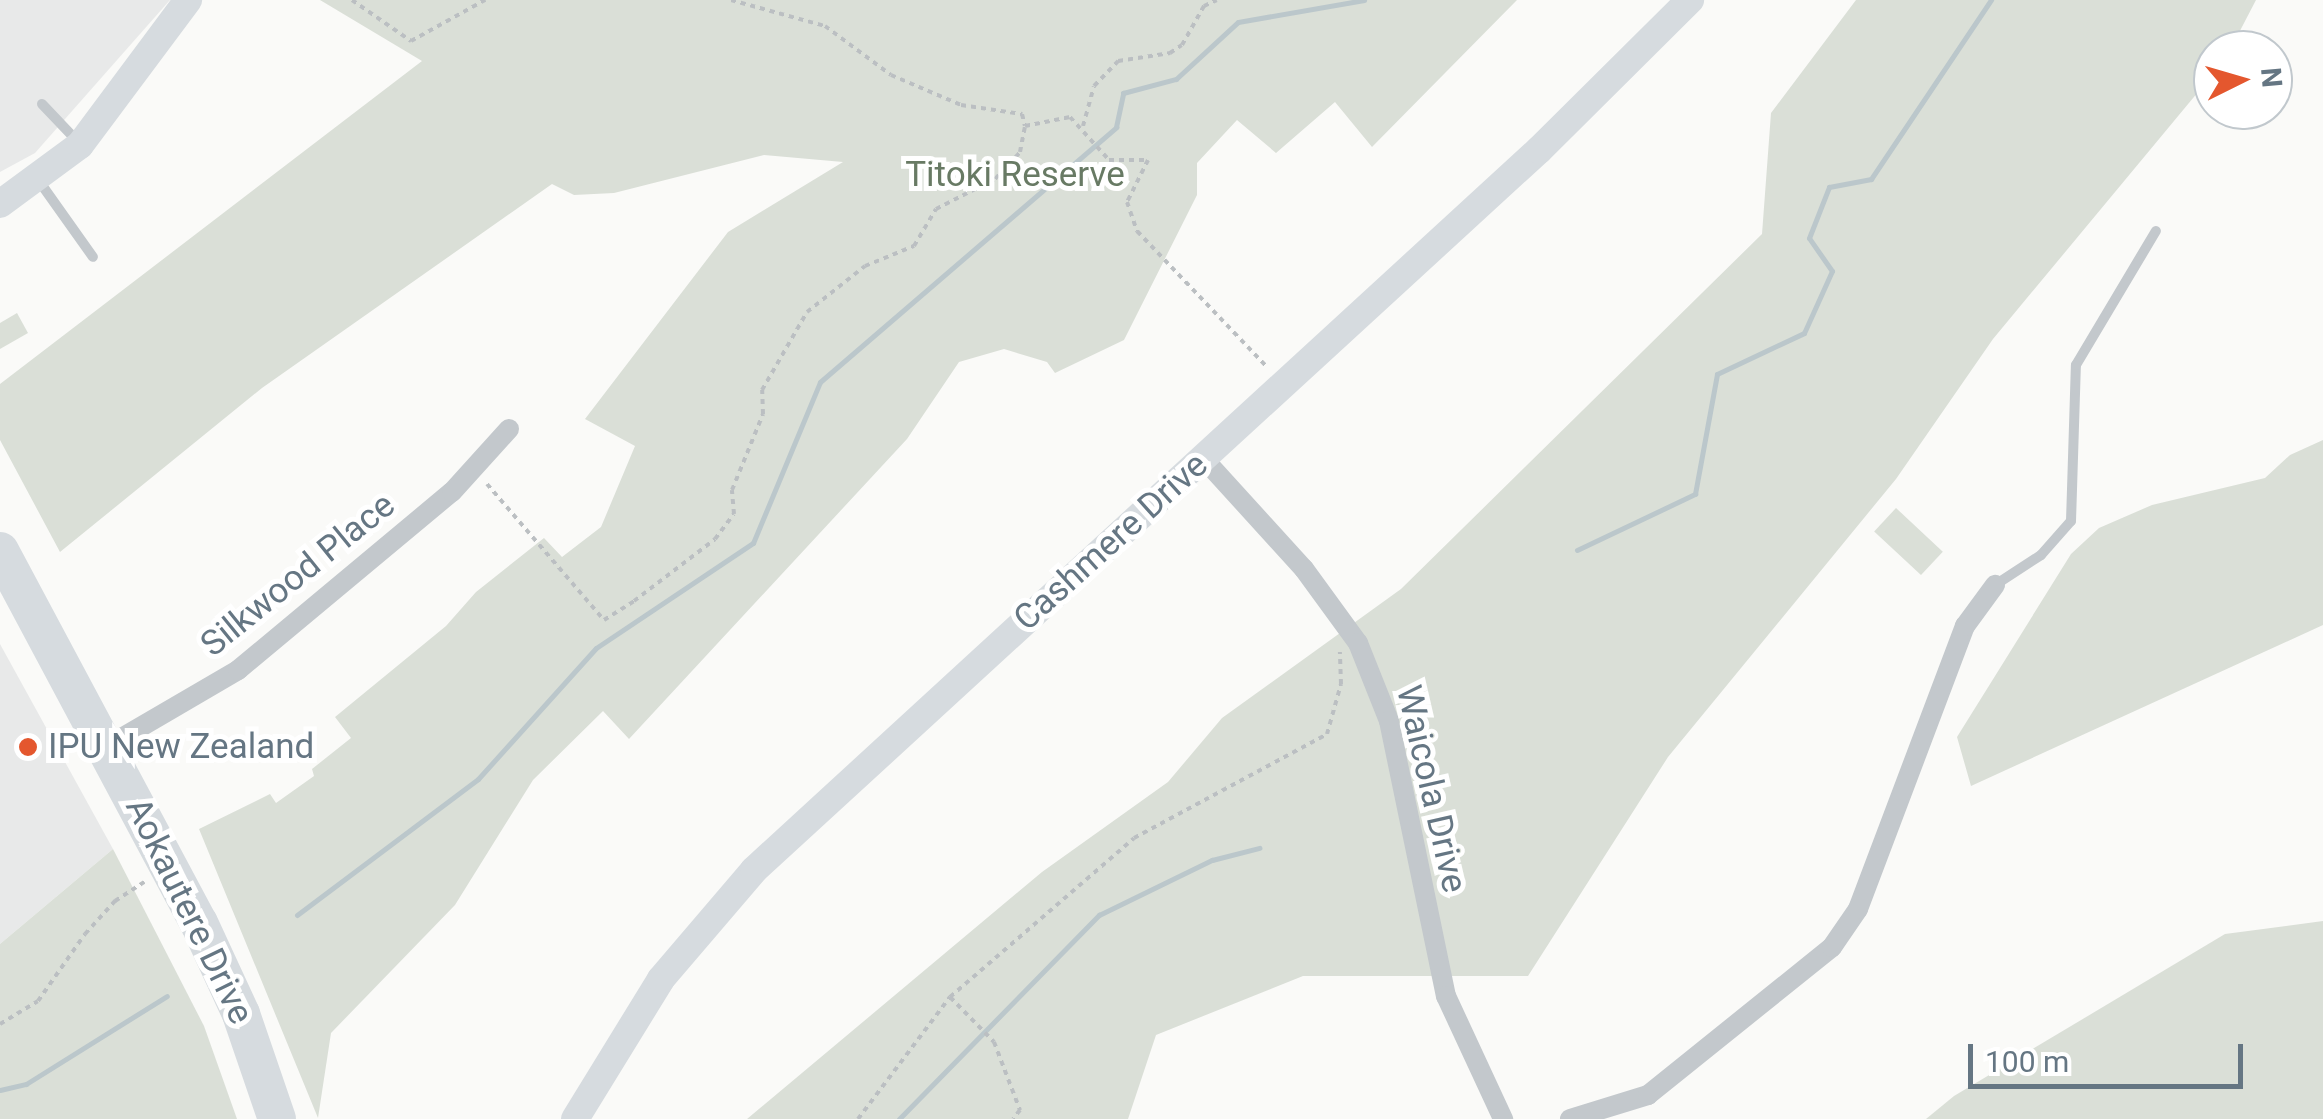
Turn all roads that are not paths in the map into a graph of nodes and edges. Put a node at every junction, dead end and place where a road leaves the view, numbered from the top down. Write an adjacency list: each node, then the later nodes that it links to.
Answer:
1 (1690, 0): 10 (street, Cashmere Drive)
2 (177, 4): 4 (street)
3 (42, 104): 4 (lane)
4 (80, 145): 5 (street)
5 (39, 181): 6 (street); 8 (lane)
6 (0, 204)
7 (2156, 231): 12 (lane)
8 (93, 257)
9 (509, 429): 13 (street, Silkwood Place)
10 (1203, 458): 15 (street, Cashmere Drive); 16 (street, Waicola Drive)
11 (0, 551): 13 (highway, Aokautere Drive)
12 (1995, 585): 17 (street)
13 (108, 746): 14 (highway, Aokautere Drive)
14 (277, 1119)
15 (575, 1119)
16 (1504, 1119)
17 (1570, 1119)

